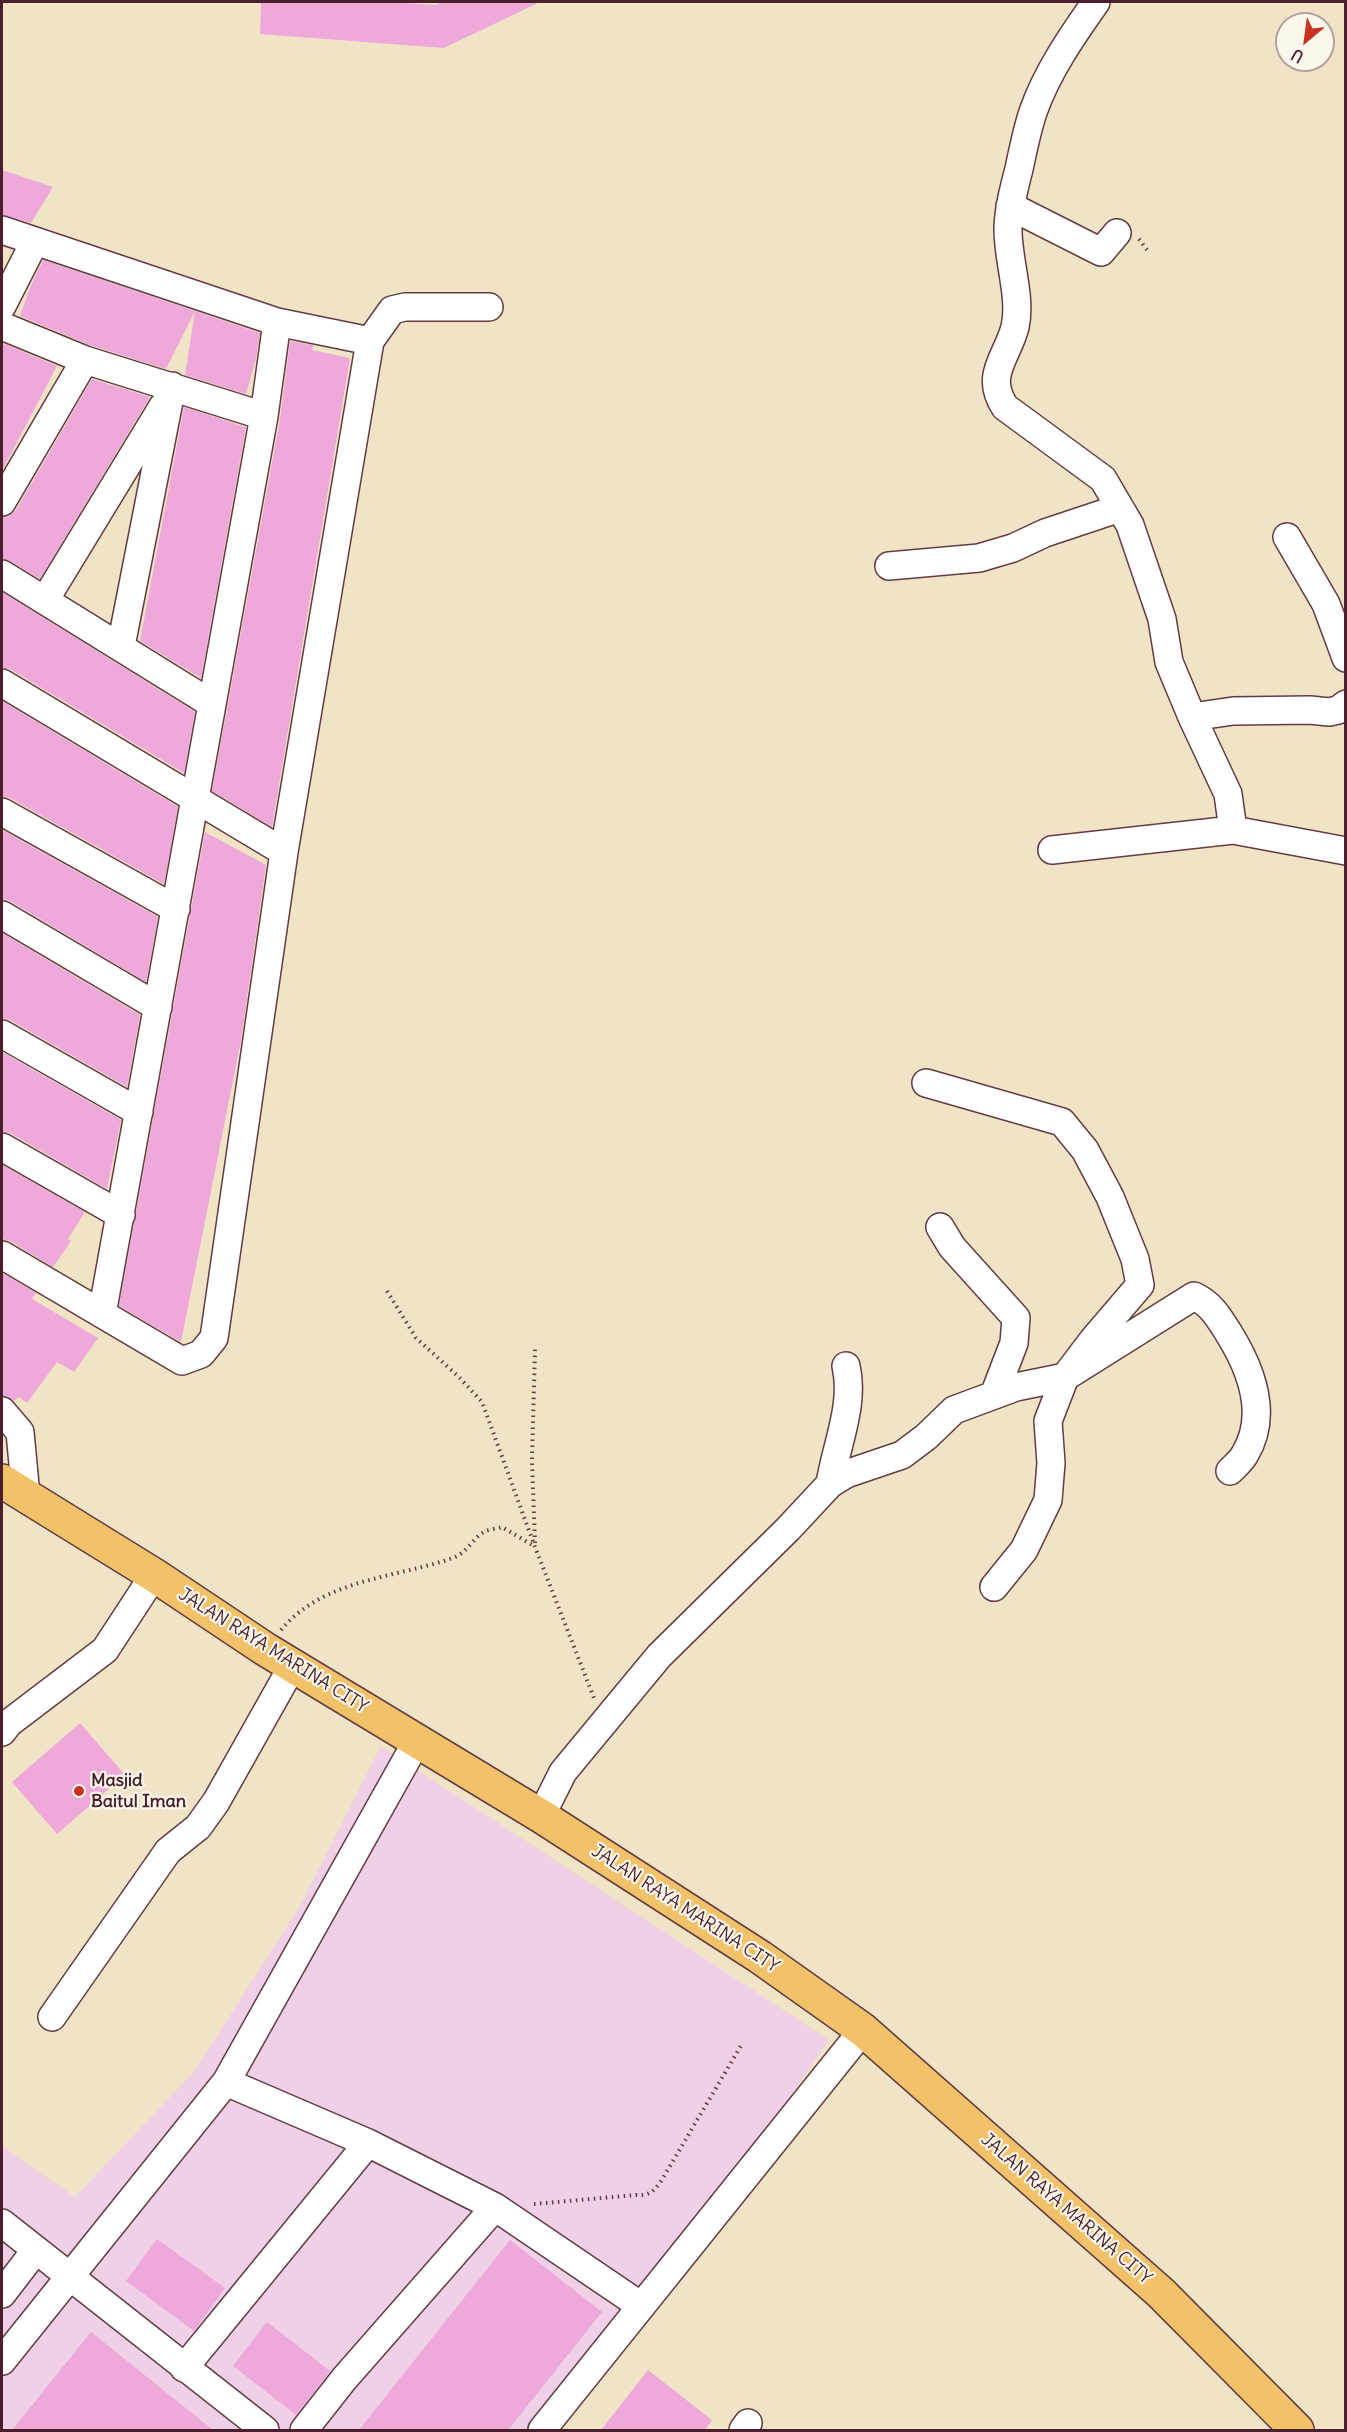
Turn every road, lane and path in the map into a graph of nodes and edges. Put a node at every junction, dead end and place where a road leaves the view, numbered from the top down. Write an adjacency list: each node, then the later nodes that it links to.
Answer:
1 (1096, 2): 2 (street)
2 (1010, 206): 4 (street); 15 (street)
3 (2, 230): 5 (street)
4 (1117, 233)
5 (35, 241): 6 (street); 8 (street)
6 (2, 306)
7 (489, 307): 10 (street)
8 (277, 322): 10 (street); 13 (street)
9 (2, 326): 11 (street)
10 (370, 341): 31 (street)
11 (85, 360): 12 (street); 14 (street)
12 (173, 388): 13 (street); 19 (street); 20 (street)
13 (264, 416): 23 (street)
14 (2, 502)
15 (1120, 507): 17 (street); 25 (street)
16 (1287, 537): 21 (street)
17 (888, 566)
18 (2, 574): 19 (street)
19 (45, 600): 20 (street)
20 (121, 646): 23 (street)
21 (1346, 658)
22 (2, 683): 26 (street)
23 (212, 704): 26 (street)
24 (1346, 704): 25 (street)
25 (1192, 717): 28 (street)
26 (195, 799): 31 (street); 32 (street)
27 (2, 812): 32 (street)
28 (1233, 830): 29 (street); 30 (street)
29 (1052, 850)
30 (1346, 851)
31 (284, 852): 43 (street)
32 (176, 909): 34 (street)
33 (2, 915): 34 (street)
34 (158, 1007): 37 (street)
35 (2, 1034): 37 (street)
36 (926, 1083): 46 (street)
37 (139, 1112): 39 (street)
38 (2, 1147): 39 (street)
39 (121, 1215): 43 (street)
40 (940, 1227): 47 (street)
41 (2, 1255): 43 (street)
42 (387, 1291): 52 (path)
43 (102, 1314)
44 (535, 1349): 52 (path)
45 (846, 1366): 50 (street)
46 (1065, 1377): 47 (street); 49 (street); 54 (street)
47 (994, 1395): 50 (street)
48 (2, 1411): 51 (street)
49 (1230, 1471)
50 (830, 1484): 57 (street)
51 (14, 1489): 53 (main road, JALAN RAYA MARINA CITY)
52 (535, 1547): 55 (path); 57 (path)
53 (154, 1575): 55 (main road, JALAN RAYA MARINA CITY); 58 (street)
54 (994, 1587)
55 (265, 1649): 56 (main road, JALAN RAYA MARINA CITY)
56 (293, 1665): 59 (main road, JALAN RAYA MARINA CITY); 61 (street)
57 (603, 1721): 60 (street)
58 (2, 1732)
59 (417, 1741): 60 (main road, JALAN RAYA MARINA CITY); 64 (street)
60 (541, 1816): 62 (main road, JALAN RAYA MARINA CITY)
61 (52, 2017)
62 (863, 2030): 71 (street); 77 (main road, JALAN RAYA MARINA CITY)
63 (742, 2044): 66 (path)
64 (226, 2082): 65 (street); 69 (street)
65 (368, 2143): 66 (street); 73 (street)
66 (495, 2207): 71 (street); 75 (street)
67 (2, 2223): 68 (street)
68 (35, 2251): 69 (street); 70 (street)
69 (67, 2277): 72 (street); 73 (street)
70 (2, 2294)
71 (641, 2306): 76 (street)
72 (2, 2361)
73 (184, 2368): 74 (street)
74 (250, 2426)
75 (304, 2430)
76 (542, 2430)
77 (1297, 2430)

